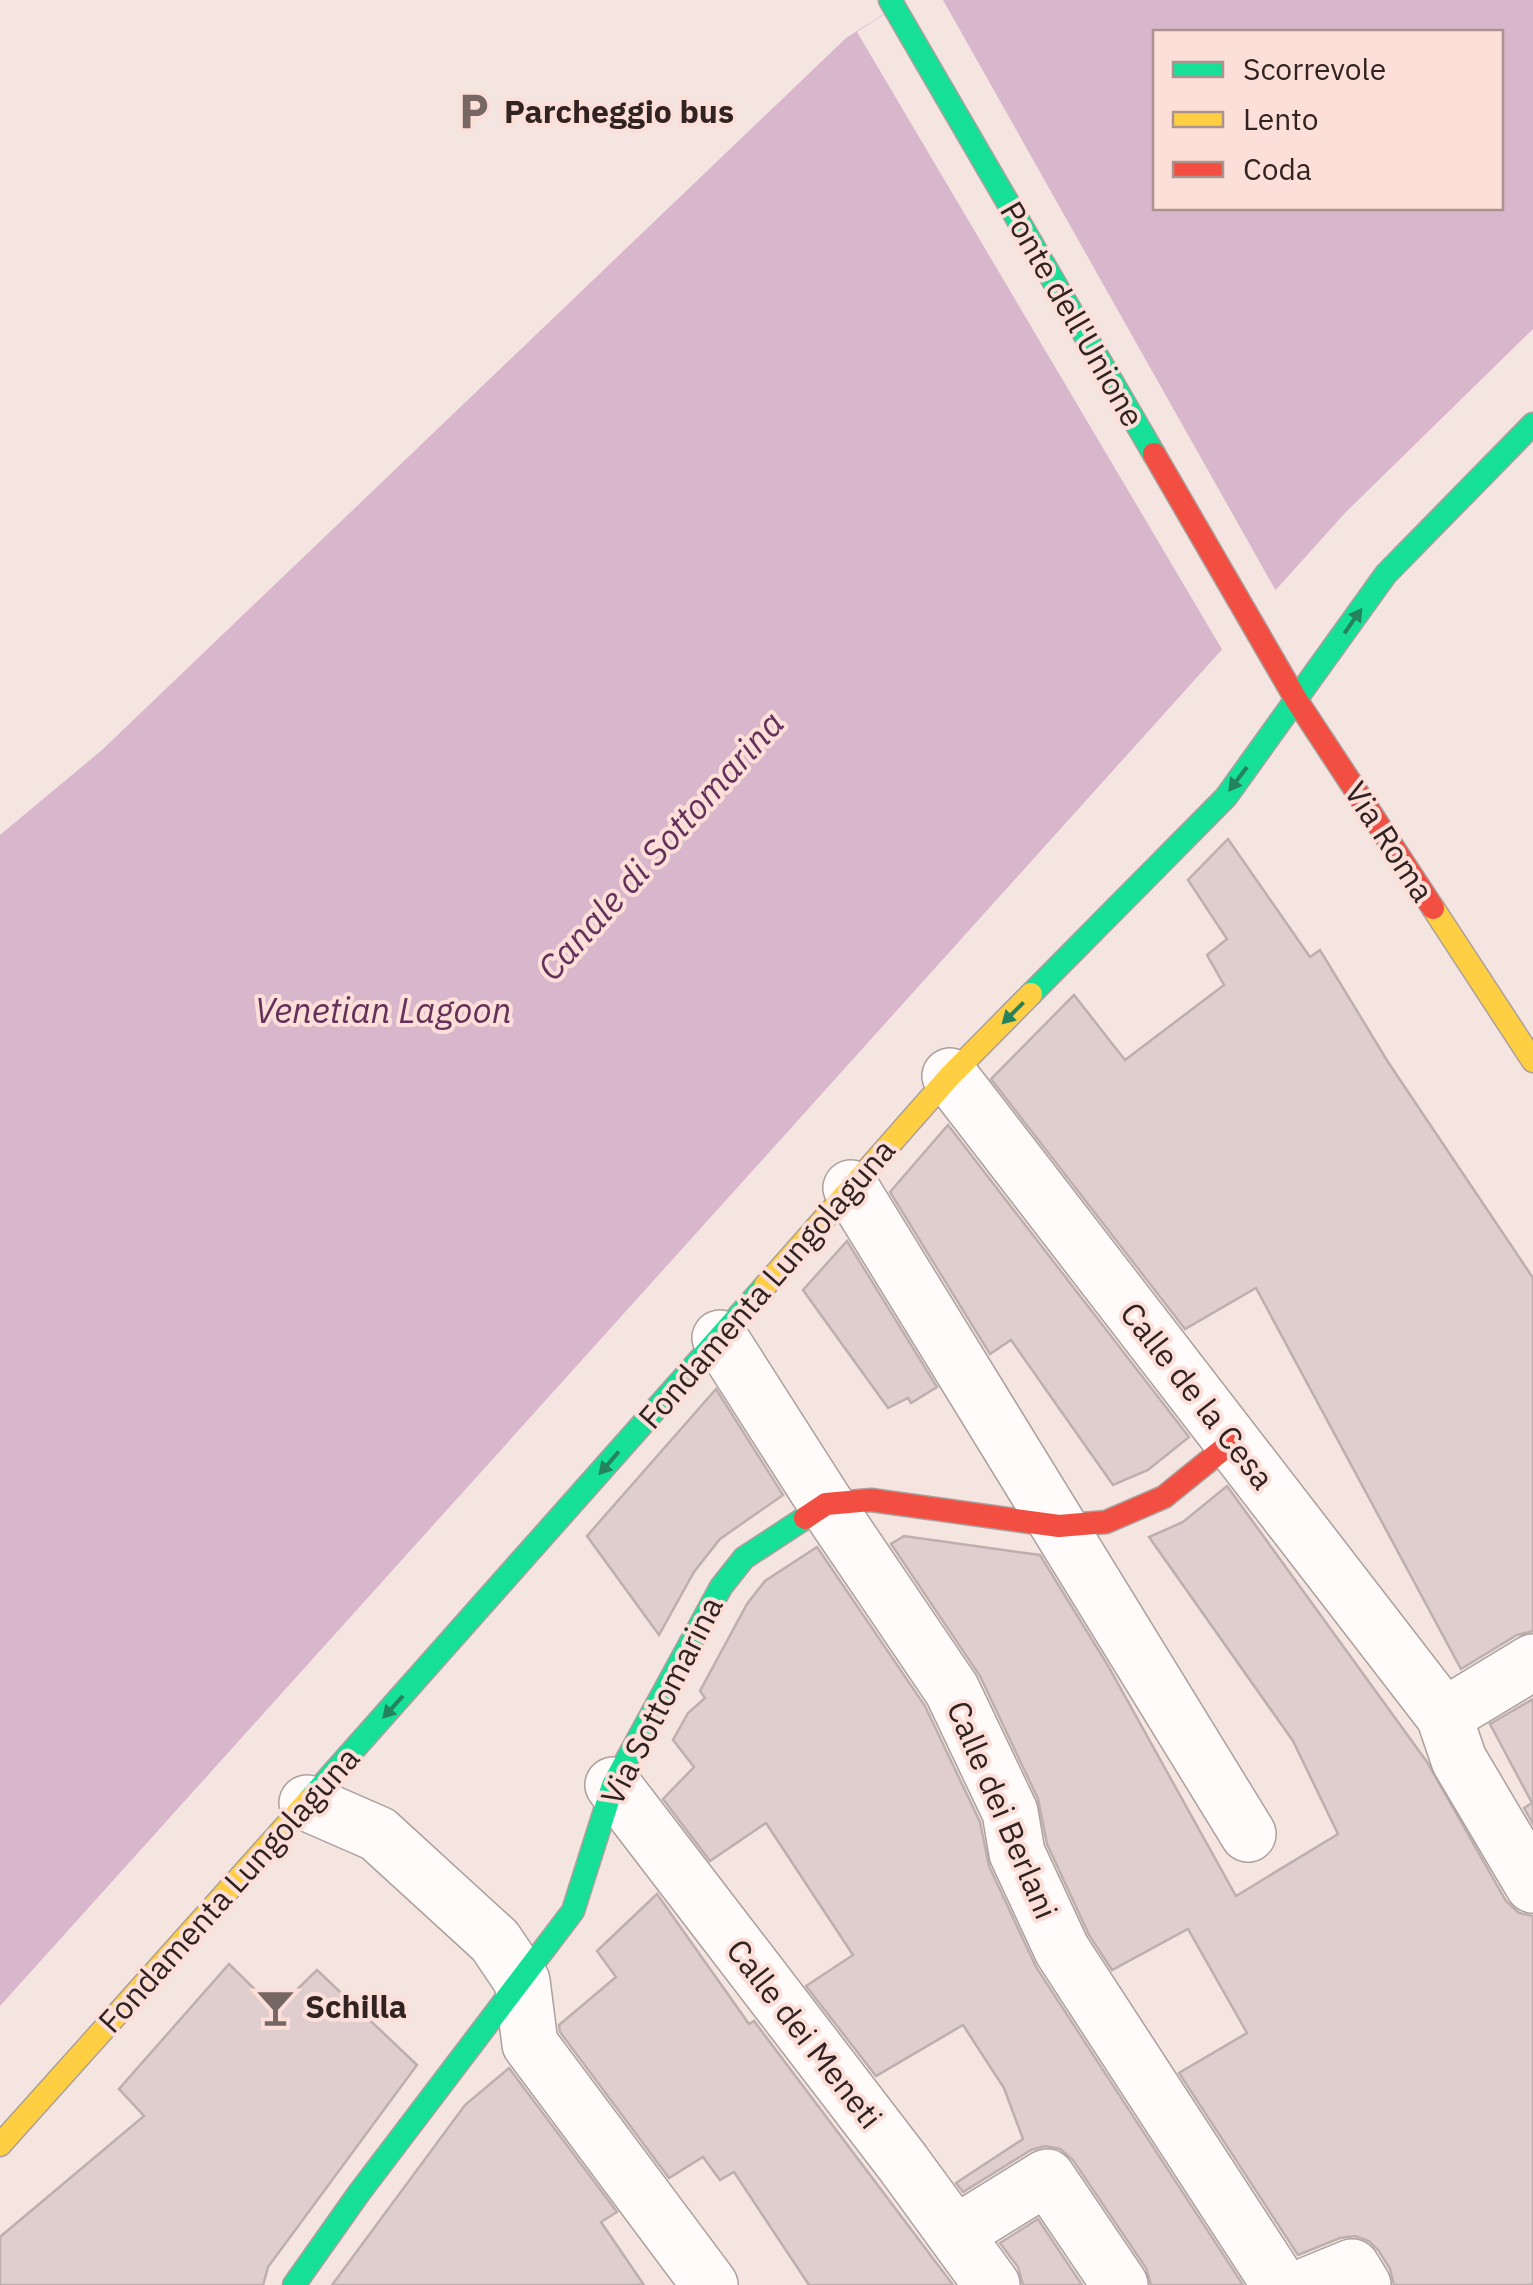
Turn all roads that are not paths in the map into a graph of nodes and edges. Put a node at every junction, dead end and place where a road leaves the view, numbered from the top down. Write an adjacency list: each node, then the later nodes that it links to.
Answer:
1 (892, 4): 3 (street, Ponte dell'Unione)
2 (1533, 424): 4 (street, Fondamenta Lungolaguna, one-way to 2)
3 (1250, 621): 4 (street, Via Roma)
4 (1297, 701): 5 (street, Via Roma); 6 (street, Fondamenta Lungolaguna, one-way to 6)
5 (1533, 1061)
6 (950, 1076): 7 (street, Fondamenta Lungolaguna); 9 (street, Calle de la Cesa)
7 (852, 1188): 8 (street, Fondamenta Lungolaguna); 11 (street)
8 (720, 1338): 10 (street, Calle dei Berlani); 15 (street, Fondamenta Lungolaguna, one-way to 15)
9 (1232, 1442): 11 (street, Via Sottomarina); 13 (street, Calle de la Cesa)
10 (826, 1504): 11 (street, Via Sottomarina); 14 (street, Via Sottomarina); 25 (street, Calle dei Berlani)
11 (1059, 1526): 16 (street)
12 (1533, 1662): 13 (street)
13 (1444, 1716): 17 (street, Calle de la Cesa)
14 (613, 1785): 18 (street, Via Sottomarina); 20 (street, Calle dei Meneti)
15 (307, 1803): 18 (street); 19 (street, Fondamenta Lungolaguna)
16 (1248, 1834)
17 (1533, 1885)
18 (522, 1981): 21 (street, Via Sottomarina); 22 (street)
19 (0, 2145)
20 (955, 2234): 23 (street, Calle dei Meneti); 24 (street)
21 (294, 2285)
22 (710, 2285)
23 (992, 2285)
24 (1120, 2285)
25 (1280, 2285)
26 (1308, 2285): 27 (street)
27 (1363, 2285)

